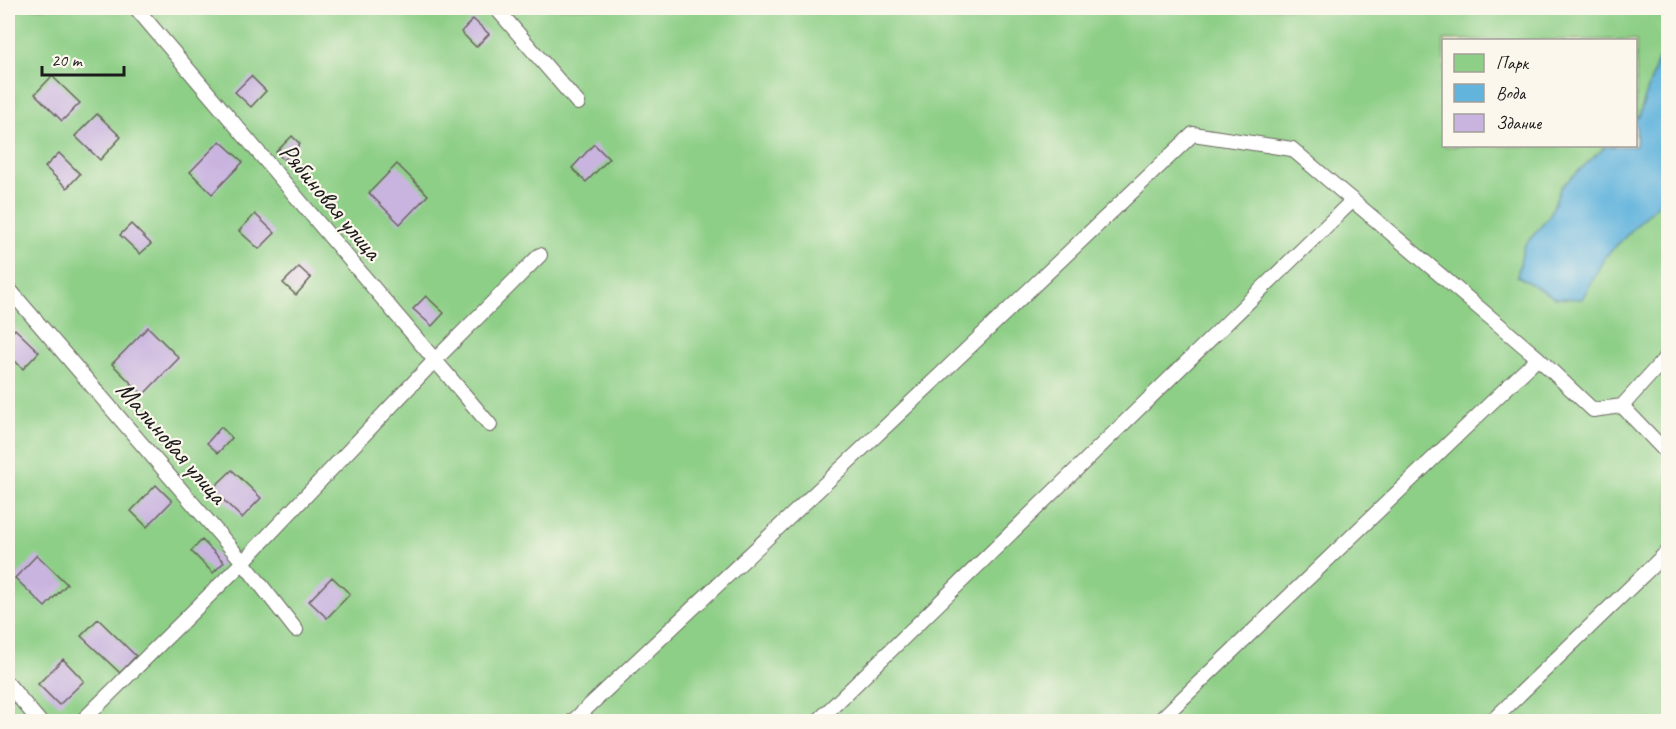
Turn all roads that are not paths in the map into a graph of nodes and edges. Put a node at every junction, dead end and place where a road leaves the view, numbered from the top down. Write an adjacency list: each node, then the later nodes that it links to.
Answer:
1 (136, 8): 9 (lane, Рябиновая улица)
2 (496, 8): 3 (lane)
3 (578, 103)
4 (1353, 200): 8 (lane); 19 (lane); 20 (lane)
5 (540, 255): 9 (lane)
6 (8, 288): 14 (lane, Малиновая улица)
7 (1668, 355): 10 (lane)
8 (1538, 358): 10 (lane); 21 (lane)
9 (435, 360): 11 (lane, Рябиновая улица); 14 (lane)
10 (1622, 406): 12 (lane)
11 (490, 425)
12 (1668, 454)
13 (1668, 551): 22 (lane)
14 (243, 561): 15 (lane, Малиновая улица); 18 (lane)
15 (296, 630)
16 (8, 684): 17 (lane)
17 (40, 722)
18 (81, 722)
19 (572, 722)
20 (817, 722)
21 (1158, 722)
22 (1491, 722)

